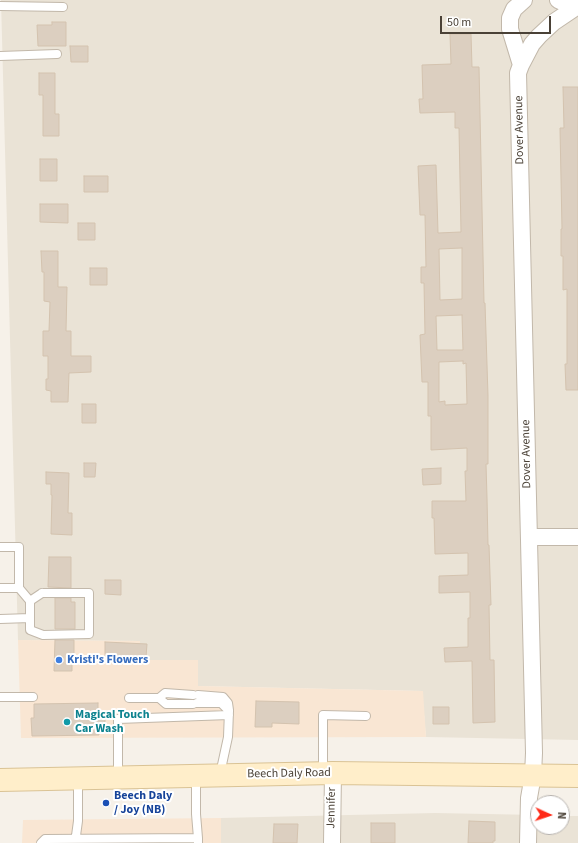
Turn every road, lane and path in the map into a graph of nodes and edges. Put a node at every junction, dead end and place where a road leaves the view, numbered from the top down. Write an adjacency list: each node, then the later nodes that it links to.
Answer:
1 (524, 0): 8 (street, Dover Avenue)
2 (558, 0): 5 (street, Dover Avenue)
3 (0, 6): 4 (lane)
4 (63, 7)
5 (576, 8): 8 (street, Dover Avenue)
6 (57, 54): 7 (lane)
7 (0, 56)
8 (521, 65): 9 (street, Dover Avenue)
9 (529, 537): 10 (street); 24 (street, Dover Avenue)
10 (578, 537)
11 (0, 547): 13 (lane)
12 (0, 588): 13 (lane)
13 (19, 588): 14 (lane)
14 (30, 601): 15 (lane); 15 (lane)
15 (30, 618): 16 (lane)
16 (0, 619)
17 (0, 697): 18 (lane)
18 (33, 697)
19 (129, 698): 20 (lane)
20 (229, 713): 23 (lane); 27 (lane)
21 (366, 716): 22 (lane)
22 (328, 773): 23 (main road, Beech Daly Road); 24 (main road, Beech Daly Road); 33 (street, Jennifer)
23 (220, 775): 25 (main road, Beech Daly Road)
24 (532, 775): 26 (main road, Beech Daly Road); 34 (street, Dover Avenue)
25 (196, 776): 27 (main road, Beech Daly Road); 31 (lane)
26 (578, 776)
27 (118, 777): 28 (main road, Beech Daly Road)
28 (78, 778): 29 (main road, Beech Daly Road); 30 (lane)
29 (0, 780)
30 (75, 841): 31 (lane); 32 (lane)
31 (198, 841)
32 (41, 843)
33 (332, 843)
34 (528, 843)

